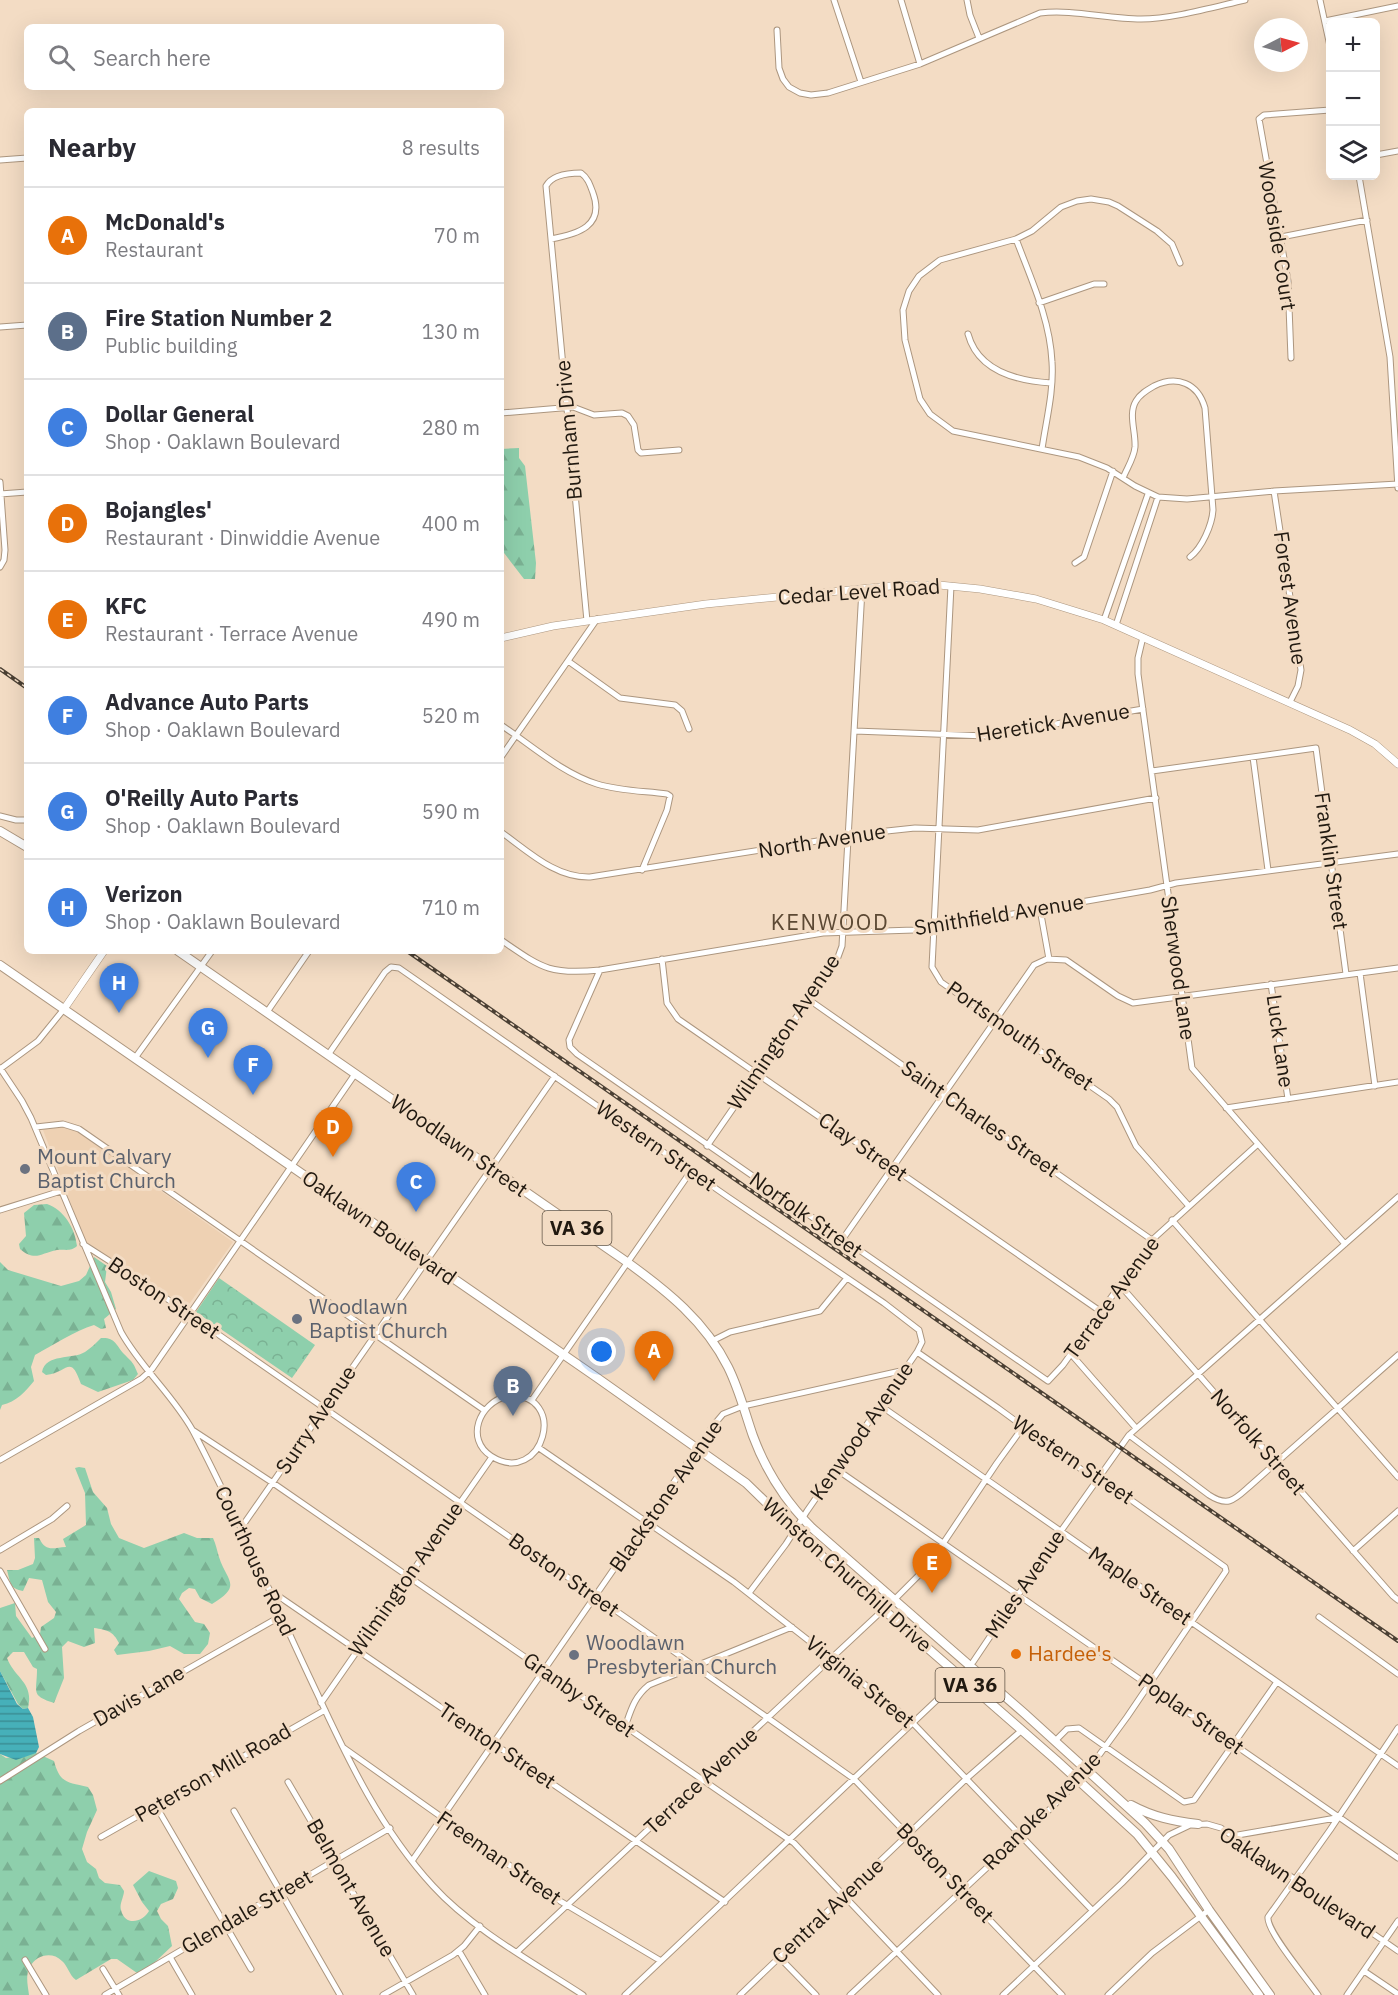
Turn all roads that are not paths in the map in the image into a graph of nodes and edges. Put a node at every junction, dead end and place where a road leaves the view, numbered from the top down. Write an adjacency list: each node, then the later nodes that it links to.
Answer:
1 (834, 0): 13 (street)
2 (901, 0): 12 (street)
3 (967, 0): 11 (street)
4 (1245, 0): 6 (street)
5 (1320, 0): 8 (street)
6 (1225, 2): 11 (street)
7 (1398, 6): 8 (street)
8 (1325, 21): 9 (street)
9 (1326, 26)
10 (777, 30): 13 (street)
11 (979, 38): 12 (street)
12 (920, 64): 13 (street)
13 (861, 82)
14 (1326, 110): 21 (street, Woodside Court)
15 (1398, 150): 16 (street)
16 (1380, 154)
17 (24, 158): 18 (street)
18 (0, 160)
19 (1360, 180): 20 (street)
20 (1367, 220): 21 (street); 39 (street)
21 (1281, 237): 30 (street, Woodside Court)
22 (551, 239): 22 (street, Burnham Drive); 32 (street, Burnham Drive)
23 (1016, 239): 24 (street); 26 (street); 34 (street)
24 (1180, 263)
25 (1104, 284): 26 (street)
26 (1040, 303): 31 (street)
27 (24, 325): 28 (street)
28 (0, 327)
29 (968, 334): 31 (street)
30 (1291, 358)
31 (1051, 383): 34 (street)
32 (567, 407): 33 (street); 35 (street); 53 (street, Burnham Drive)
33 (504, 413)
34 (1042, 449): 36 (street)
35 (679, 450)
36 (1113, 471): 37 (street); 48 (street)
37 (1123, 478): 44 (street); 46 (street)
38 (0, 482): 43 (street)
39 (1398, 484): 40 (street); 41 (street)
40 (1398, 488)
41 (1274, 491): 46 (street); 59 (street, Forest Avenue)
42 (24, 492): 43 (street)
43 (1, 494): 49 (street)
44 (1148, 494): 45 (street); 54 (street)
45 (1158, 497): 46 (street); 55 (street)
46 (1213, 497): 47 (street)
47 (1190, 556)
48 (1075, 563)
49 (0, 567)
50 (951, 586): 51 (main road, Cedar Level Road); 54 (main road, Cedar Level Road); 65 (street, Portsmouth Street)
51 (862, 589): 52 (main road, Cedar Level Road); 63 (street, Wilmington Avenue)
52 (597, 619): 53 (main road, Cedar Level Road); 58 (street)
53 (587, 621): 56 (main road, Cedar Level Road)
54 (1104, 621): 55 (main road, Cedar Level Road)
55 (1116, 625): 57 (main road, Cedar Level Road)
56 (504, 637)
57 (1143, 637): 59 (main road, Cedar Level Road); 60 (street, Sherwood Lane)
58 (568, 661): 62 (street); 64 (street)
59 (1290, 702): 68 (main road, Cedar Level Road)
60 (1143, 709): 65 (street, Heretick Avenue); 69 (street, Sherwood Lane)
61 (504, 726): 64 (street)
62 (689, 729)
63 (855, 731): 65 (street, Heretick Avenue); 76 (street, Wilmington Avenue)
64 (516, 735): 66 (street); 80 (street)
65 (944, 736): 73 (street, Portsmouth Street)
66 (504, 753)
67 (1253, 757): 69 (street); 79 (street, Franklin Street); 81 (street)
68 (1397, 761)
69 (1152, 771): 70 (street, Sherwood Lane)
70 (1156, 798): 73 (street, North Avenue); 82 (street, Sherwood Lane)
71 (0, 816): 72 (street)
72 (24, 820)
73 (938, 829): 76 (street, North Avenue); 84 (street, Portsmouth Street)
74 (0, 831): 77 (highway)
75 (504, 834): 80 (street, North Avenue)
76 (849, 836): 80 (street, North Avenue); 85 (street, Wilmington Avenue)
77 (24, 845)
78 (1398, 854): 79 (street, Smithfield Avenue)
79 (1331, 862): 81 (street, Smithfield Avenue); 98 (street, Franklin Street)
80 (642, 870)
81 (1268, 870): 82 (street, Smithfield Avenue)
82 (1167, 885): 83 (street, Smithfield Avenue); 100 (street, Sherwood Lane)
83 (1041, 909): 84 (street, Smithfield Avenue); 91 (street)
84 (932, 928): 85 (street, Smithfield Avenue); 104 (street, Portsmouth Street)
85 (843, 931): 92 (street, Smithfield Avenue); 101 (street, Wilmington Avenue)
86 (504, 942): 96 (street, Smithfield Avenue)
87 (102, 954): 102 (main road)
88 (182, 954): 94 (highway, Woodlawn Street / VA 36)
89 (210, 954): 94 (street)
90 (307, 954): 103 (street)
91 (1049, 958): 100 (street); 104 (street)
92 (662, 959): 96 (street, Smithfield Avenue); 109 (street, Clay Street)
93 (0, 965): 102 (highway, Oaklawn Boulevard / VA 36)
94 (200, 966): 103 (highway, Woodlawn Street / VA 36); 106 (street)
95 (1398, 968): 97 (street)
96 (600, 970): 118 (street, Norfolk Street)
97 (1360, 973): 98 (street); 112 (street)
98 (1346, 974): 99 (street)
99 (1271, 984): 100 (street); 114 (street, Luck Lane)
100 (1182, 997): 115 (street, Sherwood Lane)
101 (808, 999): 109 (street, Wilmington Avenue); 113 (street, Saint Charles Street)
102 (64, 1009): 106 (highway, Oaklawn Boulevard / VA 36); 107 (street)
103 (267, 1012): 105 (highway, Woodlawn Street / VA 36)
104 (995, 1019): 113 (street); 125 (street, Portsmouth Street)
105 (328, 1055): 108 (highway, Woodlawn Street / VA 36); 110 (street, Western Street)
106 (135, 1058): 119 (highway, Oaklawn Boulevard / VA 36)
107 (0, 1069): 116 (street, Courthouse Road)
108 (355, 1074): 119 (street); 120 (highway, Woodlawn Street / VA 36)
109 (757, 1074): 118 (street, Wilmington Avenue); 121 (street, Clay Street)
110 (555, 1076): 120 (street, Surry Avenue); 122 (street, Western Street)
111 (1398, 1082): 112 (street)
112 (1375, 1086): 114 (street)
113 (944, 1094): 121 (street); 129 (street, Saint Charles Street)
114 (1288, 1099): 115 (street)
115 (1226, 1108): 117 (street, Sherwood Lane)
116 (36, 1127): 123 (street, Courthouse Road); 130 (street)
117 (1258, 1144): 125 (street, Terrace Avenue); 132 (street, Sherwood Lane)
118 (707, 1146): 128 (street, Norfolk Street)
119 (291, 1167): 130 (street); 133 (highway, Oaklawn Boulevard / VA 36)
120 (491, 1168): 133 (street, Surry Avenue); 134 (highway, Woodlawn Street / VA 36)
121 (892, 1168): 128 (street); 137 (street, Clay Street)
122 (691, 1171): 134 (street); 135 (street, Western Street)
123 (61, 1191): 126 (street); 131 (street, Courthouse Road)
124 (1398, 1197): 132 (street, Miles Avenue)
125 (1188, 1205): 127 (street, Terrace Avenue)
126 (0, 1210)
127 (1172, 1220): 129 (street, Terrace Avenue); 139 (street)
128 (842, 1240): 150 (street, Norfolk Street)
129 (1152, 1240): 136 (street, Terrace Avenue)
130 (240, 1241): 138 (street); 141 (street)
131 (83, 1244): 138 (street, Boston Street); 148 (street, Courthouse Road)
132 (1346, 1244): 139 (street, Miles Avenue)
133 (426, 1260): 141 (street, Surry Avenue); 145 (highway, Oaklawn Boulevard / VA 36)
134 (627, 1262): 142 (highway, Woodlawn Street / VA 36); 145 (street)
135 (847, 1278): 140 (street, Western Street); 142 (street)
136 (1119, 1284): 137 (street, Terrace Avenue); 149 (street, Norfolk Street)
137 (1100, 1311): 144 (street, Terrace Avenue)
138 (189, 1314): 148 (street); 154 (street, Boston Street)
139 (1259, 1319): 149 (street, Miles Avenue); 155 (street)
140 (915, 1326): 143 (street, Kenwood Avenue)
141 (375, 1335): 154 (street, Surry Avenue); 156 (street)
142 (712, 1341): 152 (highway, Woodlawn Street / VA 36)
143 (917, 1352): 147 (street, Kenwood Avenue); 157 (street, Western Street)
144 (1071, 1354): 150 (street, Terrace Avenue); 158 (street)
145 (563, 1355): 151 (street); 162 (highway, Oaklawn Boulevard / VA 36)
146 (1398, 1355): 155 (street)
147 (905, 1370): 152 (street, Blackstone Avenue); 153 (street, Kenwood Avenue)
148 (149, 1372): 159 (street, Courthouse Road); 164 (street)
149 (1197, 1373): 158 (street, Miles Avenue); 165 (street, Norfolk Street)
150 (1048, 1381)
151 (532, 1400): 156 (street); 161 (street)
152 (743, 1406): 162 (street, Blackstone Avenue); 175 (highway, Woodlawn Street / VA 36)
153 (881, 1406): 166 (street, Kenwood Avenue); 169 (street, Maple Street)
154 (323, 1408): 170 (street, Surry Avenue); 172 (street, Boston Street)
155 (1337, 1409): 165 (street); 167 (street)
156 (483, 1410): 163 (street)
157 (1023, 1427): 168 (street, Western Street); 169 (street)
158 (1136, 1428): 160 (street, Miles Avenue)
159 (192, 1430): 170 (street, Granby Street); 177 (street, Courthouse Road)
160 (1129, 1436): 165 (street); 168 (street, Miles Avenue)
161 (539, 1448): 163 (street); 176 (street, Virginia Street)
162 (698, 1448): 171 (highway, Oaklawn Boulevard / VA 36); 176 (street, Blackstone Avenue)
163 (492, 1457): 172 (street, Wilmington Avenue)
164 (0, 1460)
165 (1275, 1462): 182 (street, Norfolk Street)
166 (836, 1469): 175 (street, Kenwood Avenue); 180 (street, Poplar Street)
167 (1398, 1477)
168 (1097, 1479): 179 (street, Miles Avenue); 184 (street, Western Street)
169 (985, 1480): 179 (street, Maple Street); 180 (street)
170 (273, 1483): 177 (street, Surry Avenue); 185 (street, Granby Street)
171 (756, 1492): 178 (highway, Winston Churchill Drive / VA 36)
172 (459, 1503): 185 (street, Wilmington Avenue); 189 (street, Boston Street)
173 (67, 1506): 181 (street)
174 (1398, 1511): 182 (street)
175 (802, 1518): 178 (street, Kenwood Avenue); 190 (highway, VA 36)
176 (646, 1521): 187 (street, Virginia Street); 189 (street, Blackstone Avenue)
177 (241, 1528): 186 (street, Courthouse Road)
178 (795, 1530): 187 (street, Kenwood Avenue); 192 (highway, Winston Churchill Drive / VA 36)
179 (1061, 1531): 188 (street, Miles Avenue); 195 (street, Maple Street)
180 (944, 1543): 188 (street, Poplar Street); 190 (street)
181 (0, 1550)
182 (1353, 1551): 191 (street, Norfolk Street)
183 (0, 1571): 197 (street)
184 (1226, 1571): 195 (street, Roanoke Avenue)
185 (408, 1577): 198 (street, Wilmington Avenue); 202 (street, Granby Street)
186 (269, 1590): 193 (street, Courthouse Road); 198 (street, Trenton Street)
187 (749, 1593): 196 (street, Virginia Street)
188 (1017, 1594): 201 (street, Miles Avenue); 206 (street, Poplar Street)
189 (596, 1597): 200 (street, Boston Street); 202 (street, Blackstone Avenue)
190 (894, 1600): 201 (highway, VA 36)
191 (1398, 1600)
192 (884, 1609): 199 (street, Terrace Avenue); 204 (highway, Winston Churchill Drive / VA 36)
193 (281, 1616): 207 (street, Courthouse Road); 225 (street, Davis Lane)
194 (1319, 1617): 203 (street)
195 (1191, 1623): 205 (street, Maple Street); 206 (street, Roanoke Avenue)
196 (792, 1627): 199 (street, Virginia Street); 200 (street)
197 (45, 1649)
198 (357, 1650): 207 (street, Wilmington Avenue); 216 (street, Trenton Street)
199 (831, 1658): 209 (street, Terrace Avenue); 210 (street, Virginia Street)
200 (695, 1666): 209 (street, Boston Street); 211 (street)
201 (969, 1666): 204 (street, Miles Avenue); 214 (highway, VA 36)
202 (544, 1671): 211 (street, Granby Street); 216 (street, Blackstone Avenue)
203 (1398, 1674)
204 (961, 1677): 210 (street, Miles Avenue); 213 (highway, Winston Churchill Drive / VA 36)
205 (1277, 1682): 215 (street); 219 (street, Maple Street)
206 (1149, 1685): 215 (street, Poplar Street); 217 (street, Roanoke Avenue)
207 (321, 1703): 208 (street, Courthouse Road)
208 (324, 1710): 218 (street, Courthouse Road); 229 (street, Peterson Mill Road)
209 (767, 1718): 222 (street, Boston Street); 224 (street, Terrace Avenue)
210 (914, 1724): 222 (street, Miles Avenue); 223 (street, Virginia Street)
211 (625, 1727): 224 (street, Granby Street)
212 (1398, 1728): 219 (street)
213 (1022, 1730): 223 (street, Central Avenue); 226 (highway, Winston Churchill Drive / VA 36)
214 (1055, 1741): 217 (street); 221 (highway, VA 36)
215 (1233, 1743): 217 (street); 231 (street, Poplar Street)
216 (493, 1744): 232 (street, Blackstone Avenue); 241 (street, Trenton Street)
217 (1106, 1747): 221 (street, Roanoke Avenue)
218 (343, 1748): 232 (street, Freeman Street); 234 (street, Courthouse Road)
219 (1380, 1754): 220 (street, Maple Street); 231 (street)
220 (1398, 1766)
221 (1088, 1770): 226 (street, Roanoke Avenue); 228 (highway, VA 36)
222 (854, 1779): 235 (street, Boston Street); 239 (street, Miles Avenue)
223 (966, 1779): 235 (street, Central Avenue); 236 (street, Virginia Street)
224 (703, 1780): 239 (street, Granby Street); 241 (street, Terrace Avenue)
225 (0, 1781)
226 (1078, 1781): 236 (street, Roanoke Avenue); 242 (highway, Winston Churchill Drive / VA 36)
227 (288, 1782): 244 (street, Belmont Avenue)
228 (1120, 1799): 233 (highway); 240 (highway, VA 36)
229 (156, 1806): 238 (street, Peterson Mill Road); 256 (street)
230 (234, 1811): 248 (street)
231 (1338, 1817): 237 (street); 243 (street, Poplar Street); 246 (street)
232 (442, 1818): 245 (street, Blackstone Avenue); 251 (street, Freeman Street)
233 (1198, 1824): 237 (street, Oaklawn Boulevard); 240 (street, Oaklawn Boulevard)
234 (390, 1828): 244 (street, Glendale Street); 245 (street, Courthouse Road)
235 (909, 1835): 247 (street, Boston Street); 249 (street, Central Avenue)
236 (1020, 1836): 247 (street, Roanoke Avenue); 252 (street, Virginia Street)
237 (1232, 1836): 246 (street, Oaklawn Boulevard)
238 (101, 1837)
239 (790, 1840): 249 (street, Granby Street); 250 (street, Miles Avenue)
240 (1163, 1841): 242 (street, Oaklawn Boulevard); 253 (highway, VA 36)
241 (636, 1842): 250 (street, Trenton Street); 251 (street, Terrace Avenue)
242 (1153, 1851): 252 (street, Oaklawn Boulevard); 254 (highway, Winston Churchill Drive / VA 36)
243 (1398, 1858)
244 (335, 1861): 248 (street, Glendale Street); 271 (street, Belmont Avenue)
245 (412, 1861): 257 (street, Courthouse Road)
246 (1295, 1879): 258 (street, Oaklawn Boulevard); 293 (street)
247 (962, 1890): 260 (street, Roanoke Avenue); 267 (street, Boston Street)
248 (280, 1892): 256 (street, Glendale Street); 278 (street)
249 (844, 1895): 260 (street, Granby Street); 264 (street, Central Avenue)
250 (725, 1902): 266 (street, Miles Avenue)
251 (567, 1906): 262 (street, Terrace Avenue); 266 (street, Freeman Street)
252 (1092, 1910): 267 (street, Oaklawn Boulevard)
253 (1209, 1910): 254 (street); 292 (highway, VA 36)
254 (1201, 1916): 290 (street); 291 (highway, Winston Churchill Drive / VA 36)
255 (1398, 1921): 258 (street)
256 (225, 1924): 263 (street, Glendale Street); 269 (street)
257 (480, 1926): 259 (street); 262 (street, Courthouse Road)
258 (1384, 1941): 261 (street, Oaklawn Boulevard); 270 (street)
259 (459, 1951): 271 (street); 281 (street)
260 (897, 1951): 286 (street, Roanoke Avenue); 287 (street, Granby Street)
261 (1398, 1951)
262 (517, 1952): 282 (street, Courthouse Road)
263 (170, 1957): 272 (street, Glendale Street); 277 (street)
264 (779, 1957): 284 (street, Central Avenue); 285 (street)
265 (25, 1960): 274 (street)
266 (661, 1961): 283 (street, Miles Avenue)
267 (1034, 1966): 288 (street, Oaklawn Boulevard); 289 (street, Boston Street)
268 (103, 1969): 272 (street)
269 (251, 1969)
270 (1364, 1971): 273 (street); 294 (street)
271 (406, 1983): 279 (street); 280 (street, Belmont Avenue)
272 (115, 1989): 275 (street, Glendale Street); 276 (street)
273 (1398, 1994)
274 (46, 1995)
275 (105, 1995)
276 (119, 1995)
277 (192, 1995)
278 (340, 1995)
279 (383, 1995)
280 (413, 1995)
281 (485, 1995)
282 (583, 1995)
283 (625, 1995)
284 (740, 1995)
285 (816, 1995)
286 (850, 1995)
287 (938, 1995)
288 (1003, 1995)
289 (1062, 1995)
290 (1108, 1995)
291 (1259, 1995)
292 (1270, 1995)
293 (1318, 1995)
294 (1347, 1995)

